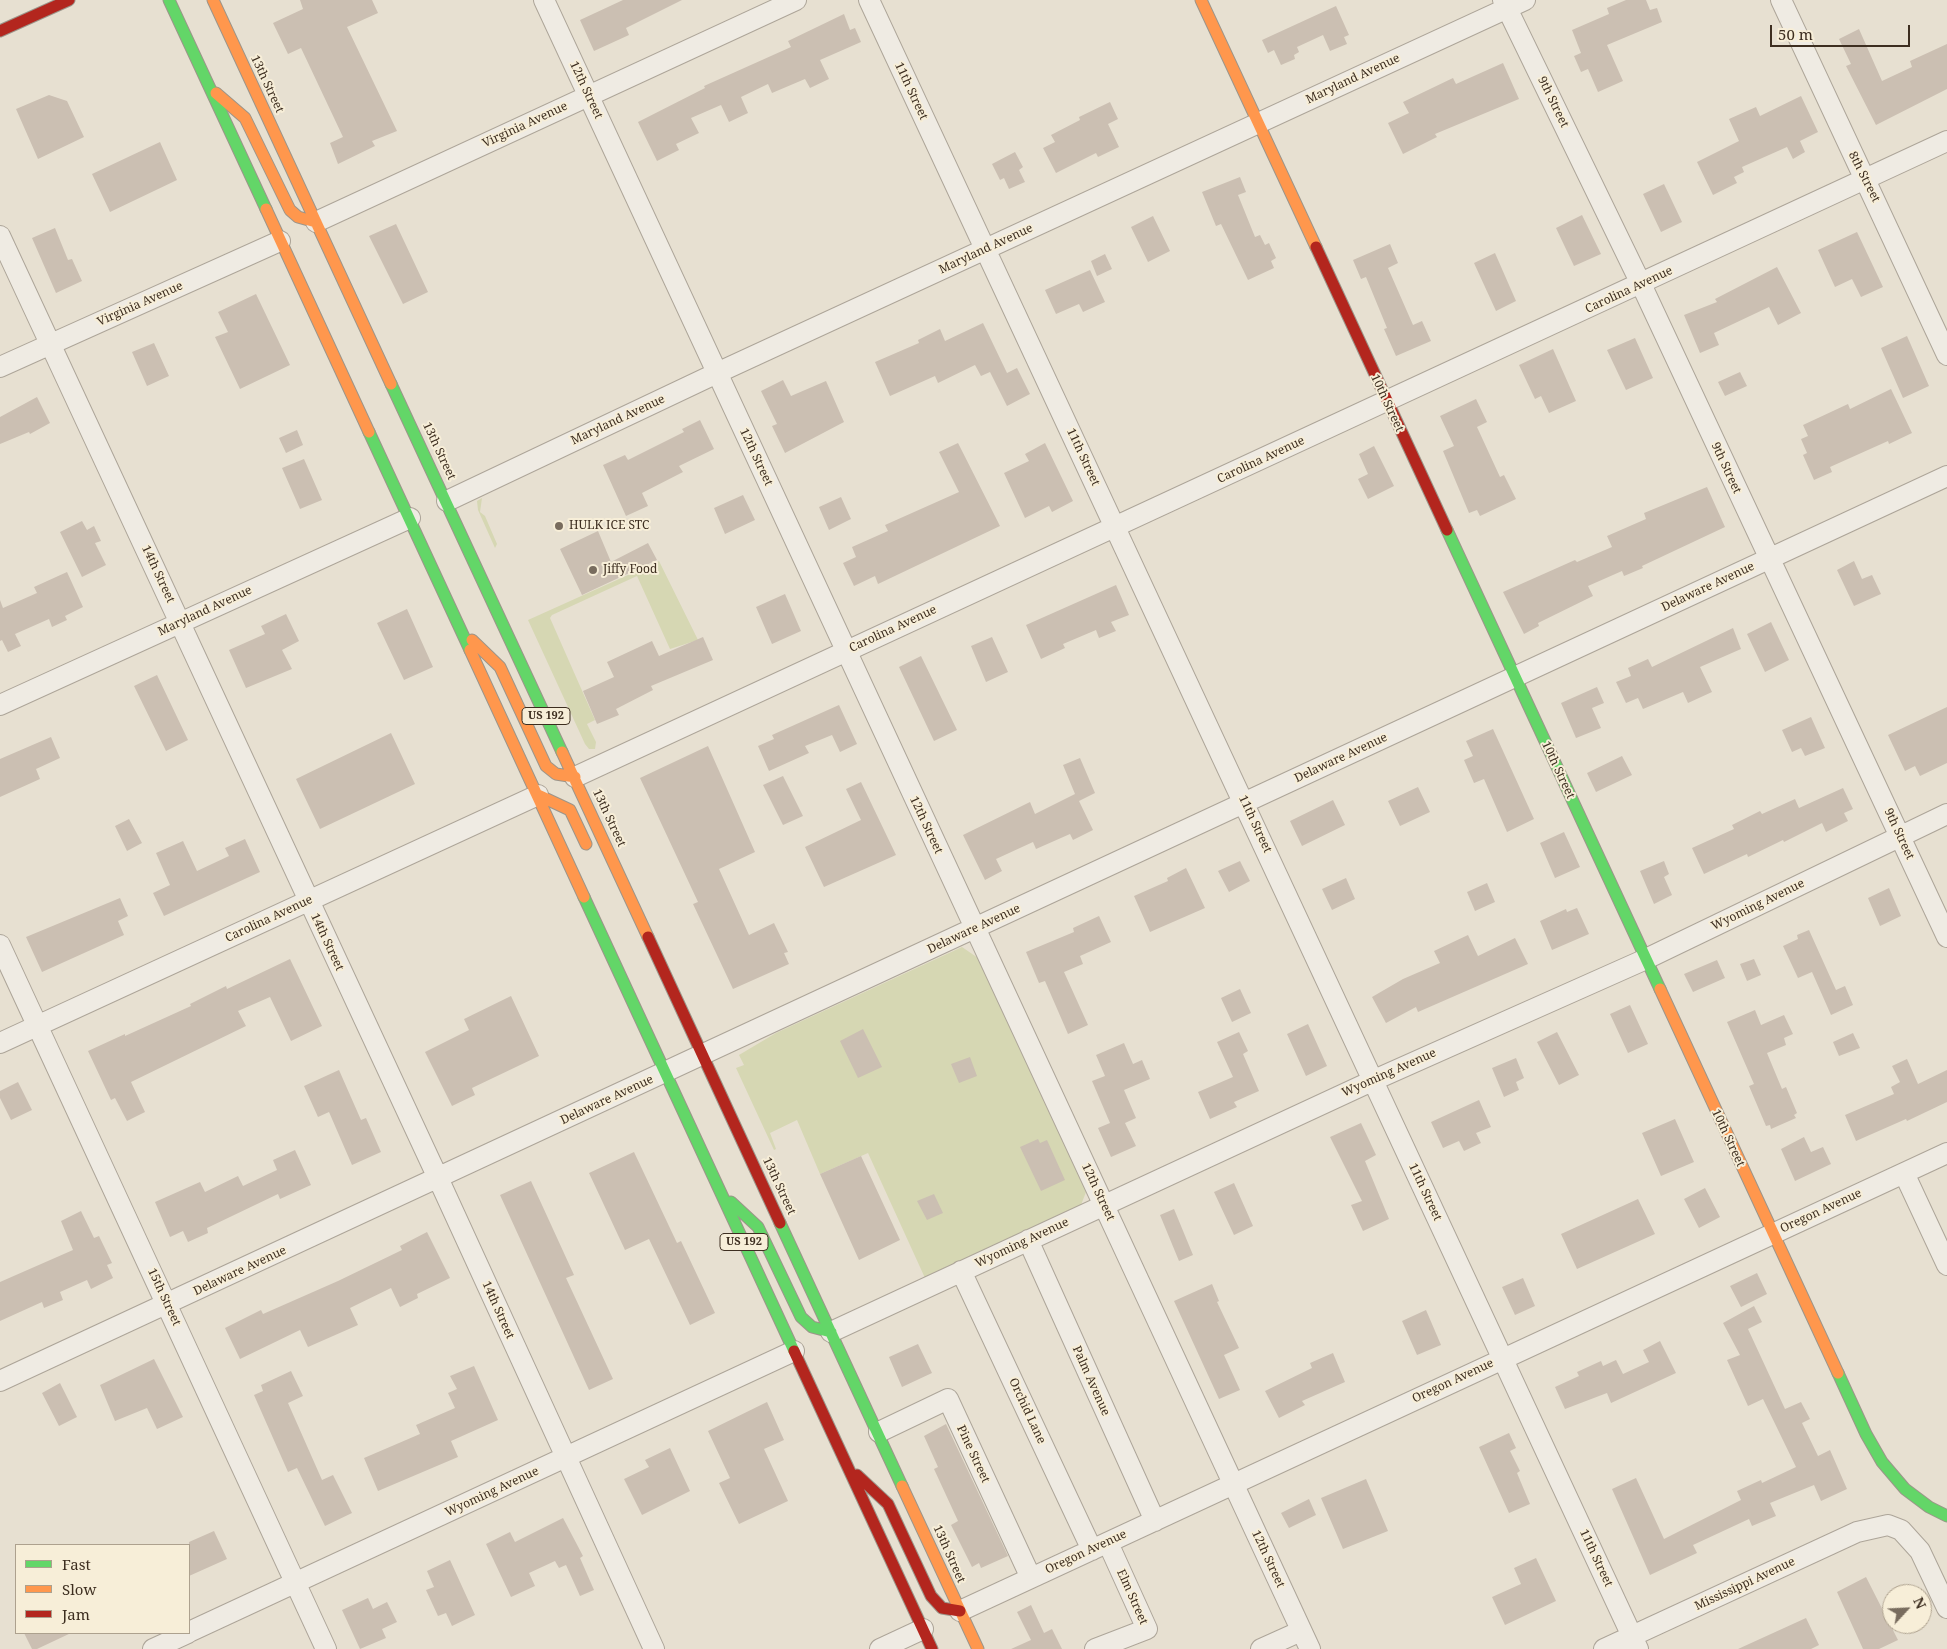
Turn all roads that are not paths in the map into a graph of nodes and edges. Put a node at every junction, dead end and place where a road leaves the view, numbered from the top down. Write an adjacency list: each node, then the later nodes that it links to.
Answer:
1 (69, 0): 10 (main road)
2 (169, 0): 11 (main road, US 192)
3 (213, 0): 16 (main road, 13th Street / US 192)
4 (544, 0): 12 (street, 12th Street)
5 (796, 0): 12 (street, Virginia Avenue)
6 (869, 0): 19 (street, 11th Street)
7 (1200, 0): 13 (main road, 10th Street)
8 (1781, 0): 15 (street, 8th Street)
9 (1512, 3): 13 (street, Maryland Avenue); 20 (street, 9th Street)
10 (0, 32)
11 (209, 87): 16 (main road); 18 (main road, US 192)
12 (589, 96): 16 (street, Virginia Avenue); 25 (street, 12th Street)
13 (1258, 123): 19 (street, Maryland Avenue); 29 (main road, 10th Street)
14 (1947, 141): 15 (street, Carolina Avenue)
15 (1867, 179): 20 (street, Carolina Avenue); 23 (street, 8th Street)
16 (316, 222): 27 (main road, 13th Street / US 192)
17 (0, 236): 21 (street, 14th Street)
18 (288, 243): 21 (street, Virginia Avenue); 26 (main road, US 192)
19 (985, 250): 25 (street, Maryland Avenue); 33 (street, 11th Street)
20 (1641, 284): 29 (street, Carolina Avenue); 34 (street, 9th Street)
21 (50, 344): 24 (street, Virginia Avenue); 35 (street, 14th Street)
22 (362, 351): 27 (main road)
23 (1947, 355)
24 (0, 367)
25 (717, 373): 31 (street, Maryland Avenue); 39 (street, 12th Street)
26 (345, 376): 28 (main road); 32 (main road, US 192)
27 (389, 378): 31 (main road, 13th Street / US 192)
28 (360, 386)
29 (1386, 401): 33 (street, Carolina Avenue); 40 (main road, 10th Street)
30 (1947, 476): 34 (street, Delaware Avenue)
31 (438, 499): 38 (main road, 13th Street / US 192)
32 (417, 520): 35 (street, Maryland Avenue); 37 (main road, US 192)
33 (1117, 527): 39 (street, Carolina Avenue); 44 (street, 11th Street)
34 (1769, 559): 40 (street, Delaware Avenue); 46 (street, 9th Street)
35 (180, 622): 41 (street, Maryland Avenue); 49 (street, 14th Street)
36 (490, 627): 38 (main road)
37 (460, 628): 42 (main road); 43 (main road, US 192)
38 (513, 649): 42 (main road, 13th Street / US 192)
39 (846, 651): 42 (street, Carolina Avenue); 51 (street, 12th Street)
40 (1514, 677): 44 (street, Delaware Avenue); 54 (main road, 10th Street)
41 (0, 705)
42 (575, 777): 50 (main road, 13th Street / US 192)
43 (538, 795): 47 (main road); 49 (street, Carolina Avenue); 58 (main road, US 192)
44 (1245, 803): 51 (street, Delaware Avenue); 59 (street, 11th Street)
45 (1947, 814): 46 (street, Wyoming Avenue)
46 (1900, 836): 52 (street, 9th Street); 54 (street, Wyoming Avenue)
47 (589, 852)
48 (618, 898): 50 (main road)
49 (308, 901): 55 (street, Carolina Avenue); 62 (street, 14th Street)
50 (635, 908): 57 (main road, 13th Street / US 192)
51 (974, 929): 57 (street, Delaware Avenue); 64 (street, 12th Street)
52 (1947, 937)
53 (0, 945): 55 (street, 15th Street)
54 (1646, 959): 59 (street, Wyoming Avenue); 65 (main road, 10th Street)
55 (37, 1025): 56 (street, Carolina Avenue); 69 (street, 15th Street)
56 (0, 1043)
57 (703, 1055): 58 (street, Delaware Avenue); 70 (main road, 13th Street / US 192)
58 (667, 1072): 62 (street, Delaware Avenue); 63 (main road, US 192)
59 (1372, 1080): 64 (street, Wyoming Avenue); 72 (street, 11th Street)
60 (1947, 1153): 61 (street, Oregon Avenue)
61 (1904, 1172): 65 (street, Oregon Avenue); 67 (street)
62 (438, 1178): 69 (street, Delaware Avenue); 75 (street, 14th Street)
63 (722, 1194): 70 (main road); 71 (main road, US 192)
64 (1104, 1205): 66 (street, Wyoming Avenue); 77 (street, 12th Street)
65 (1772, 1234): 72 (street, Oregon Avenue); 78 (main road, 10th Street)
66 (1028, 1240): 68 (street, Wyoming Avenue); 79 (street, Palm Avenue)
67 (1947, 1265)
68 (961, 1271): 70 (street, Wyoming Avenue); 80 (street, Orchid Lane)
69 (167, 1304): 73 (street, Delaware Avenue); 82 (street, 15th Street)
70 (831, 1332): 74 (main road, 13th Street / US 192)
71 (801, 1352): 75 (street, Wyoming Avenue); 76 (main road, US 192)
72 (1504, 1358): 77 (street, Oregon Avenue); 89 (street, 11th Street)
73 (0, 1381)
74 (870, 1428): 81 (street, Pine Street); 84 (main road, 13th Street / US 192)
75 (566, 1458): 82 (street, Wyoming Avenue); 92 (street, 14th Street)
76 (848, 1468): 84 (main road); 85 (main road, US 192)
77 (1232, 1484): 79 (street, Oregon Avenue); 86 (street, 12th Street)
78 (1947, 1516)
79 (1155, 1521): 80 (street, Oregon Avenue)
80 (1100, 1546): 81 (street, Oregon Avenue); 96 (street, Elm Street)
81 (1031, 1578): 84 (street, Oregon Avenue)
82 (296, 1583): 87 (street, Wyoming Avenue); 91 (street, 15th Street)
83 (1947, 1608): 89 (street, Mississippi Avenue)
84 (960, 1611): 95 (main road, 13th Street / US 192)
85 (928, 1630): 93 (street); 94 (main road, US 192)
86 (1301, 1631): 97 (street); 98 (street, 12th Street)
87 (190, 1632)
88 (186, 1634): 90 (street, Wyoming Avenue)
89 (1635, 1643): 99 (street, Mississippi Avenue)
90 (153, 1649)
91 (326, 1649)
92 (654, 1649)
93 (880, 1649)
94 (932, 1649)
95 (978, 1649)
96 (1095, 1649)
97 (1261, 1649)
98 (1310, 1649)
99 (1604, 1649)

